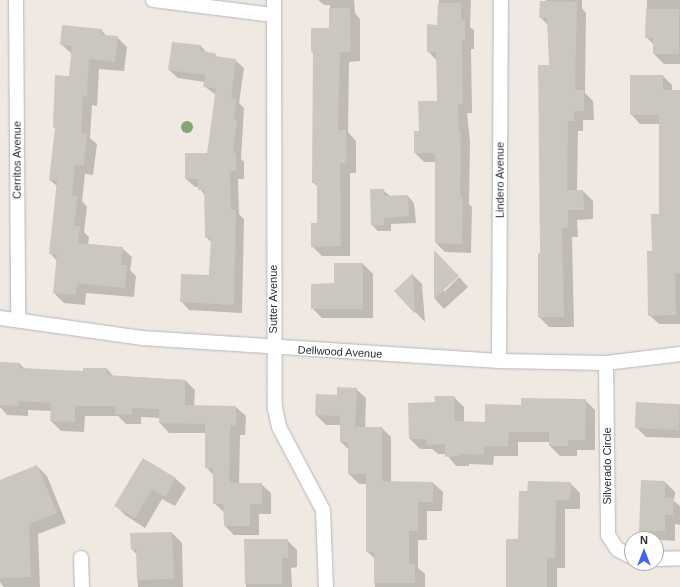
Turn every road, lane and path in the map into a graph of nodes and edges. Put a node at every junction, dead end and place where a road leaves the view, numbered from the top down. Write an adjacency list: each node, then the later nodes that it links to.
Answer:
1 (16, 0): 7 (street, Cerritos Avenue)
2 (153, 0): 5 (street)
3 (274, 0): 5 (street, Sutter Avenue)
4 (501, 0): 10 (street, Lindero Avenue)
5 (274, 15): 8 (street, Sutter Avenue)
6 (0, 318): 7 (street, Dellwood Avenue)
7 (18, 320): 8 (street, Dellwood Avenue)
8 (273, 348): 10 (street, Dellwood Avenue); 17 (street, Sutter Avenue)
9 (680, 354): 11 (street, Dellwood Avenue)
10 (499, 361): 11 (street, Dellwood Avenue)
11 (606, 363): 12 (street, Silverado Circle)
12 (624, 553)
13 (82, 558): 16 (street)
14 (680, 558): 15 (street)
15 (664, 559)
16 (82, 587)
17 (326, 587)

